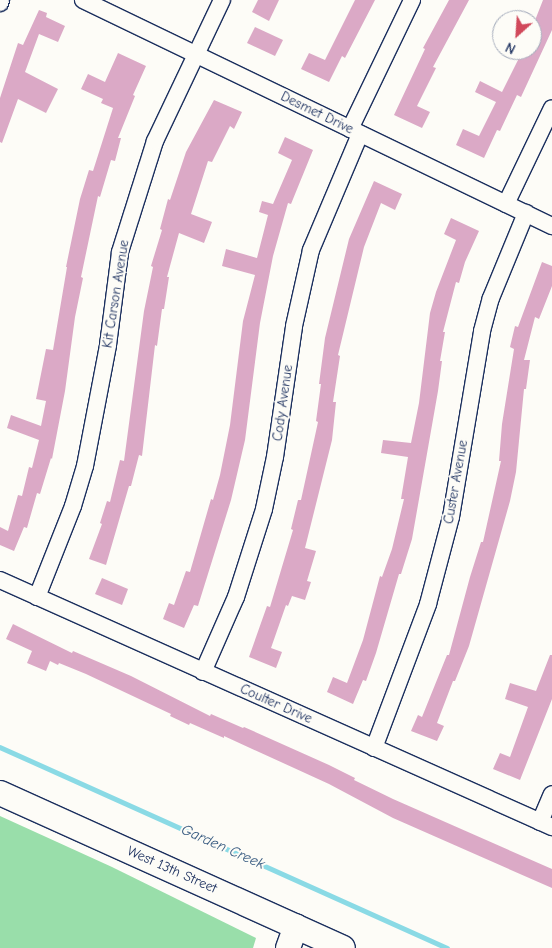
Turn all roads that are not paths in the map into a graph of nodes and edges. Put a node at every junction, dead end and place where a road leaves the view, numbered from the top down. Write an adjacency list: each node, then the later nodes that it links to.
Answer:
1 (83, 0): 4 (street, Desmet Drive)
2 (222, 0): 4 (street, Kit Carson Avenue)
3 (412, 0): 6 (street, Cody Avenue)
4 (196, 54): 6 (street, Desmet Drive); 11 (street, Kit Carson Avenue)
5 (552, 108): 7 (street)
6 (355, 131): 7 (street, Desmet Drive); 12 (street, Cody Avenue)
7 (506, 204): 8 (street, Desmet Drive)
8 (526, 213): 9 (street, Desmet Drive); 13 (street, Custer Avenue)
9 (552, 226)
10 (0, 580): 11 (street, Coulter Drive)
11 (38, 597): 12 (street, Coulter Drive)
12 (203, 672): 13 (street, Coulter Drive)
13 (374, 748): 16 (street, Coulter Drive)
14 (0, 793): 17 (main road, West 13th Street)
15 (552, 794): 16 (street)
16 (546, 824)
17 (296, 926): 18 (main road); 19 (main road, West 13th Street)
18 (288, 948)
19 (343, 948)

